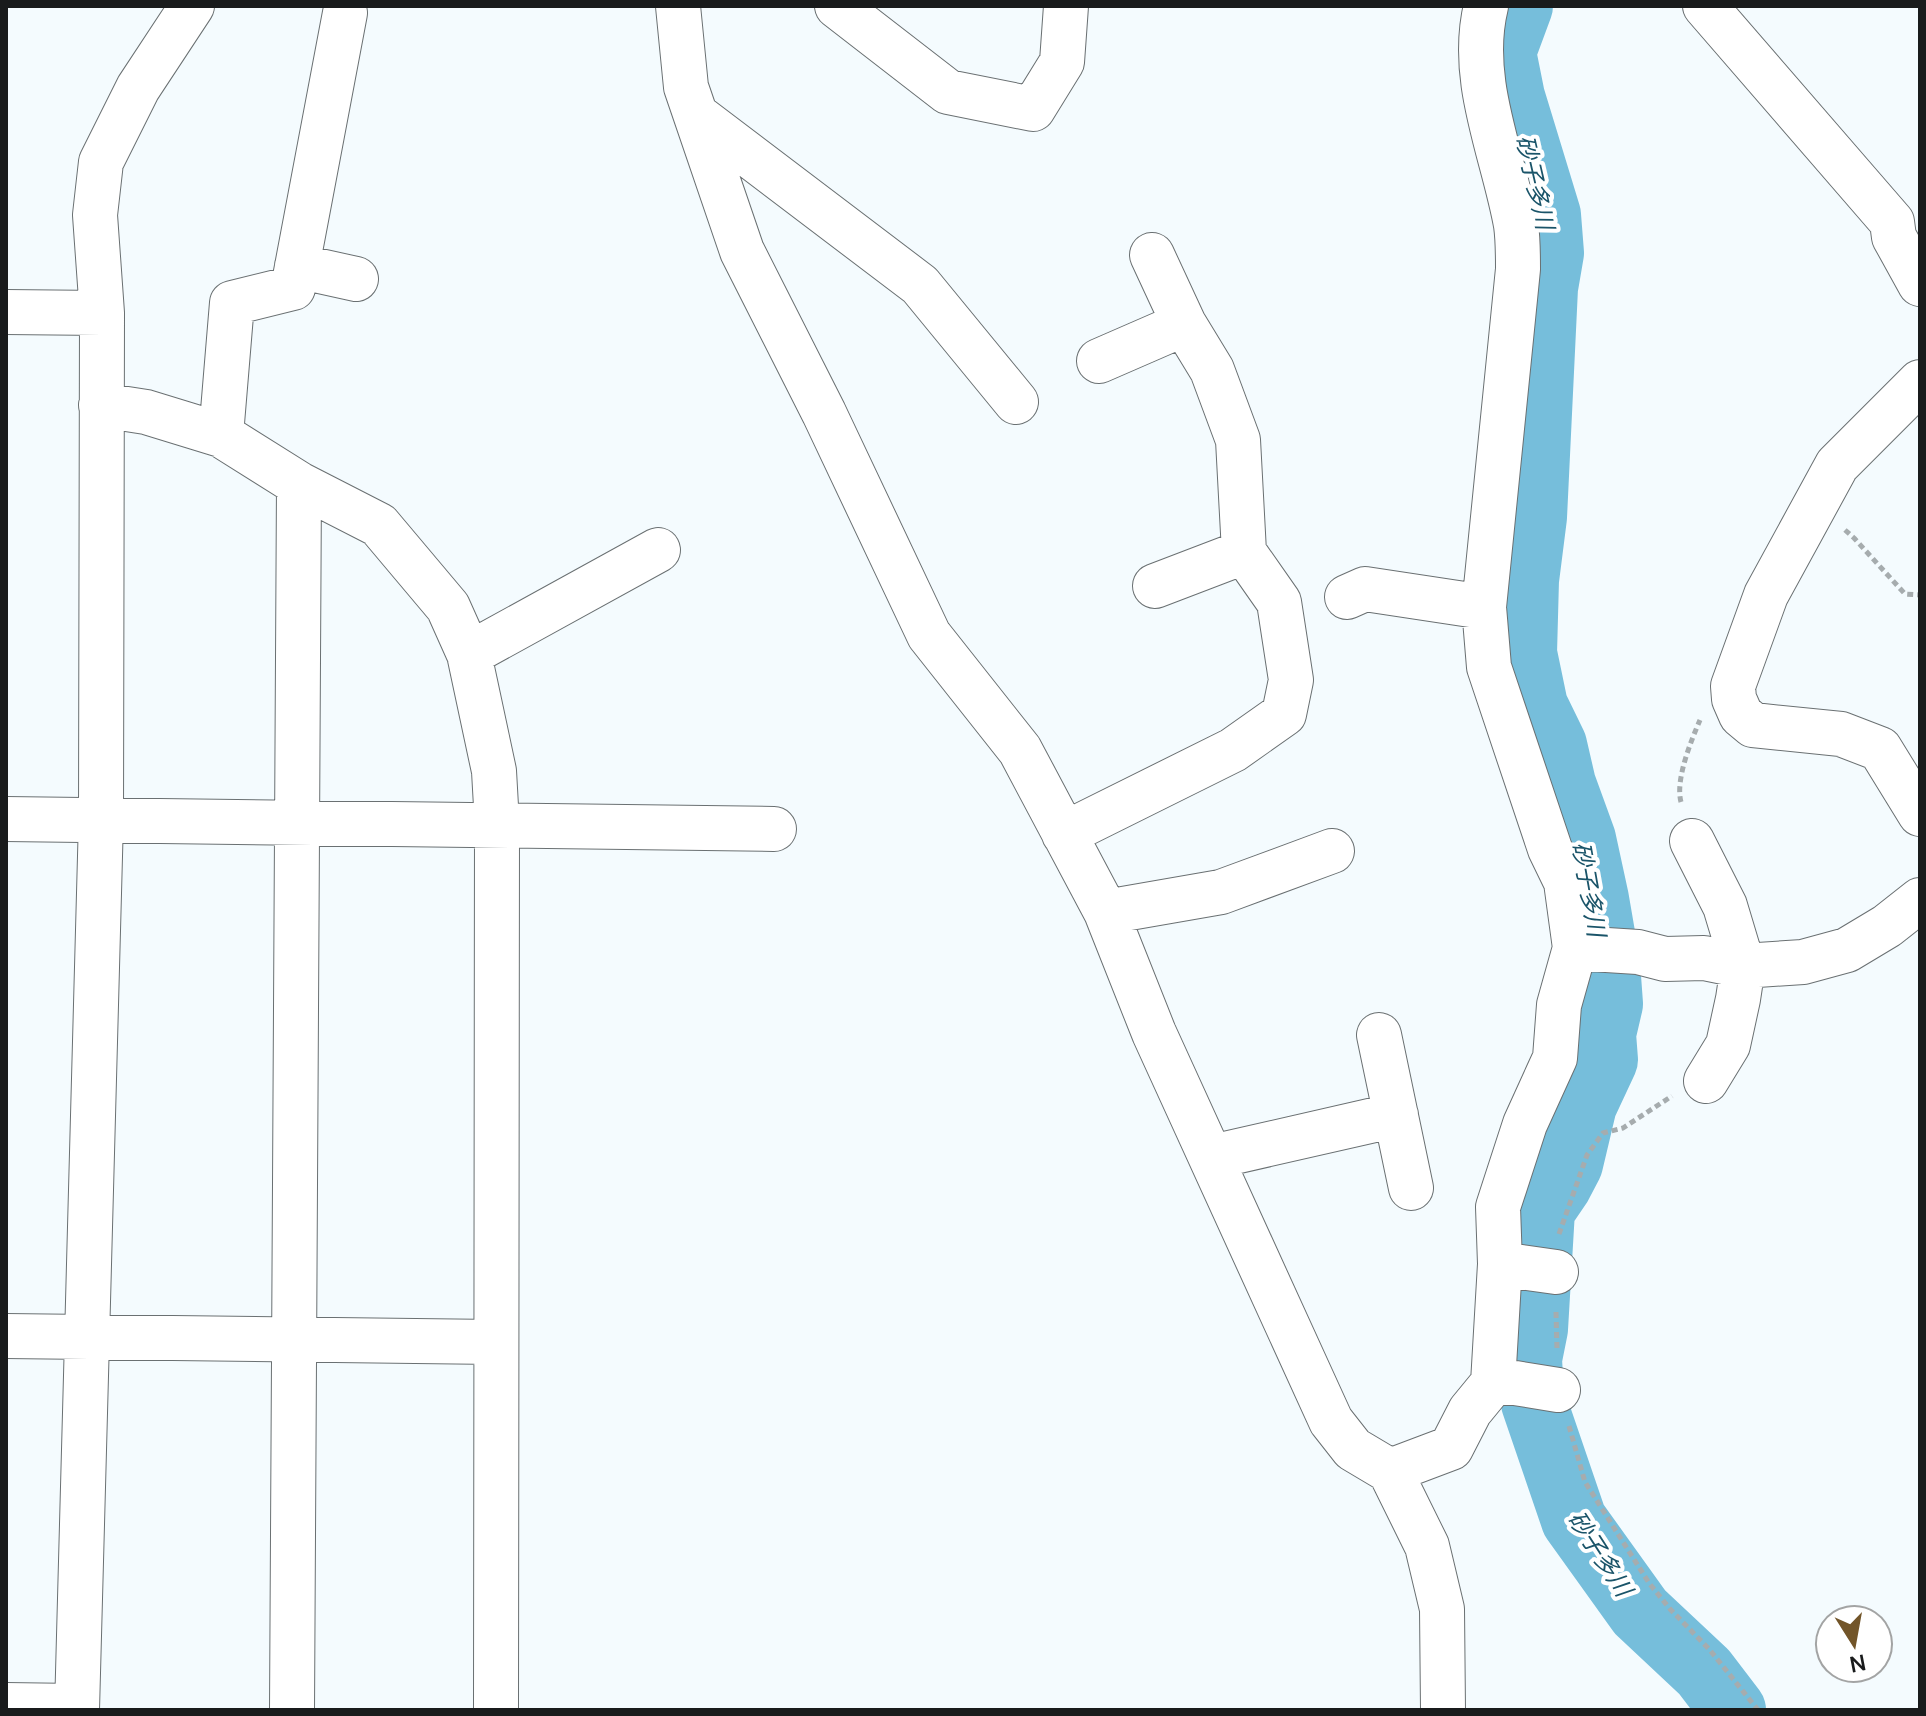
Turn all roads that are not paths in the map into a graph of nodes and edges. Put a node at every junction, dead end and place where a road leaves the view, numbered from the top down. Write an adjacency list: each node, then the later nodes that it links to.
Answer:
1 (192, 6): 14 (street)
2 (678, 6): 8 (street)
3 (1066, 6): 7 (street)
4 (1486, 6): 26 (street)
5 (1705, 6): 12 (street)
6 (345, 13): 10 (street)
7 (866, 14)
8 (696, 115): 18 (street); 34 (street)
9 (1152, 255): 15 (street)
10 (297, 266): 11 (street); 20 (street)
11 (356, 279)
12 (1920, 284)
13 (6, 312): 14 (street)
14 (102, 313): 19 (street)
15 (1184, 324): 16 (street); 23 (street)
16 (1099, 361)
17 (1920, 382): 28 (street)
18 (1016, 402)
19 (101, 405): 20 (street); 30 (street)
20 (221, 435): 21 (street)
21 (299, 484): 27 (street); 31 (street)
22 (658, 550): 27 (street)
23 (1244, 552): 24 (street); 34 (street)
24 (1155, 586)
25 (1347, 597): 26 (street)
26 (1484, 607): 39 (street)
27 (469, 654): 32 (street)
28 (1920, 814)
29 (6, 819): 30 (street)
30 (101, 819): 31 (street); 47 (street)
31 (298, 822): 32 (street); 48 (street)
32 (497, 824): 33 (street); 49 (street)
33 (774, 829)
34 (1064, 834): 38 (street)
35 (1692, 841): 40 (street)
36 (1332, 851): 38 (street)
37 (1920, 900): 40 (street)
38 (1106, 912): 44 (street)
39 (1581, 948): 40 (street); 50 (street)
40 (1743, 966): 42 (street)
41 (1379, 1035): 43 (street)
42 (1706, 1081)
43 (1396, 1115): 44 (street); 45 (street)
44 (1212, 1157): 52 (street)
45 (1411, 1188)
46 (6, 1336): 47 (street)
47 (87, 1338): 48 (street); 54 (street)
48 (295, 1340): 49 (street); 55 (street)
49 (496, 1342): 56 (street)
50 (1504, 1383): 51 (street); 52 (street)
51 (1558, 1390)
52 (1390, 1471): 57 (street)
53 (6, 1705): 54 (street)
54 (77, 1708)
55 (292, 1710)
56 (496, 1710)
57 (1443, 1710)

